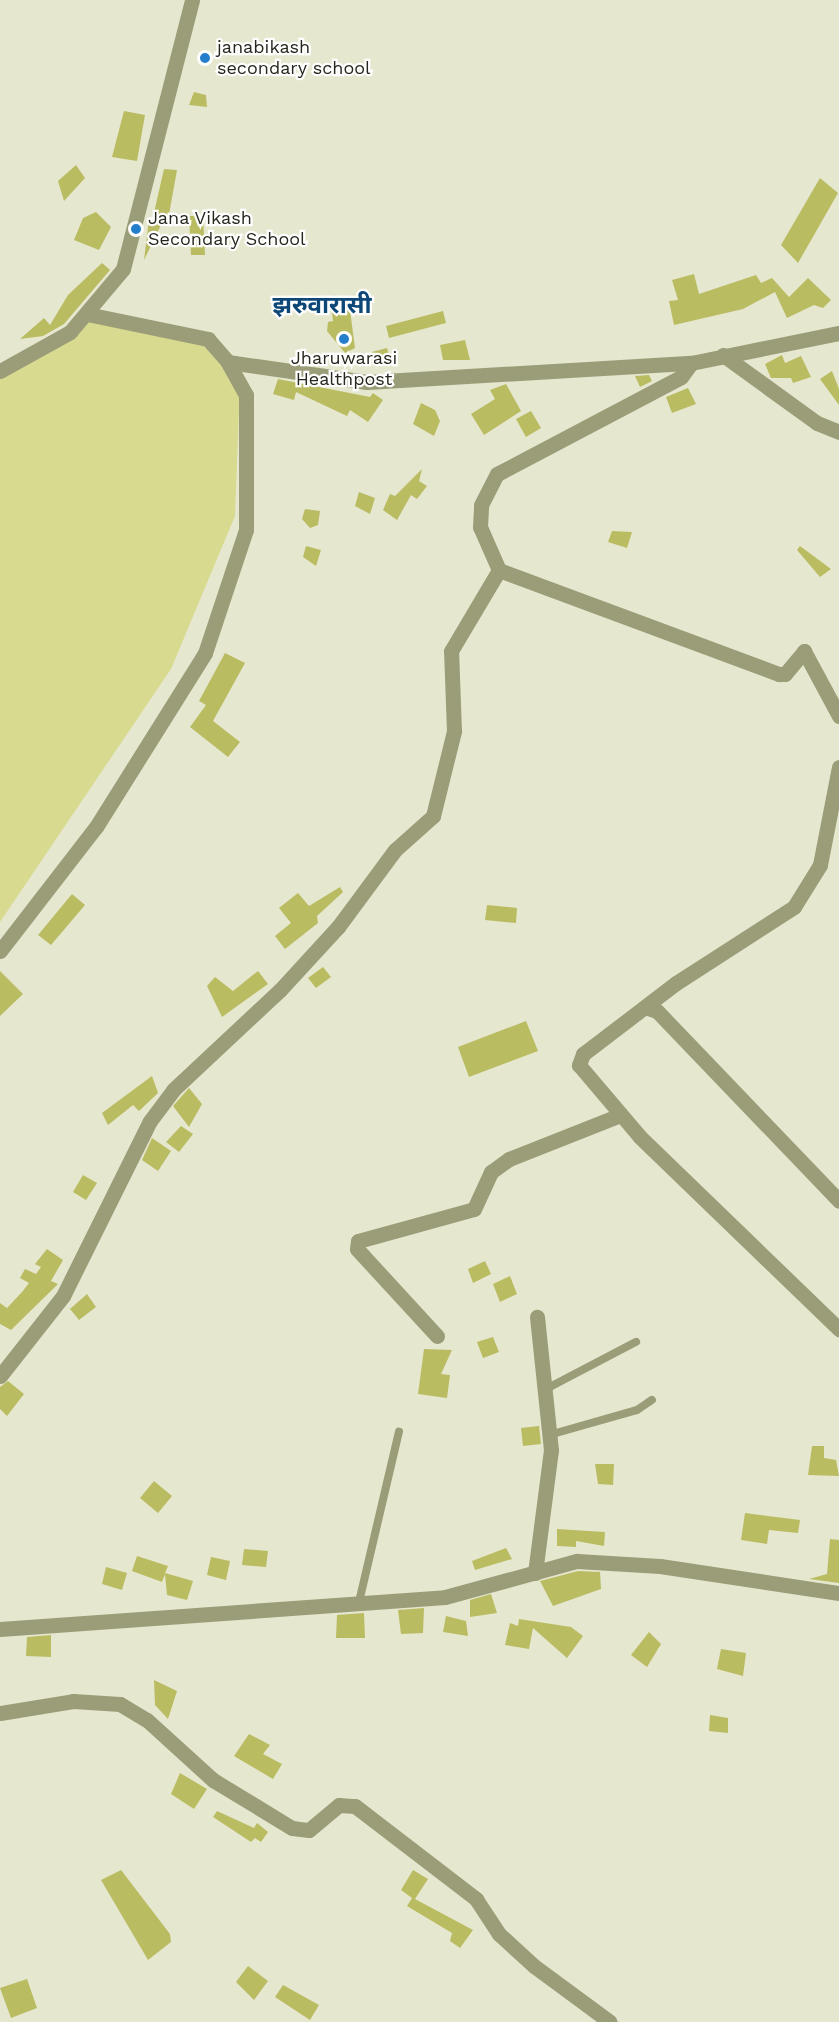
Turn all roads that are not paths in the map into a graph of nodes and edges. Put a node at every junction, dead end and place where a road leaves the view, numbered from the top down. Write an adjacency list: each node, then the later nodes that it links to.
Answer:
1 (192, 0): 2 (street)
2 (87, 314): 5 (street); 7 (street)
3 (839, 333): 4 (street)
4 (723, 355): 6 (street); 8 (street)
5 (228, 362): 6 (street); 12 (street)
6 (691, 363): 9 (street)
7 (0, 372)
8 (839, 432)
9 (499, 570): 10 (street); 20 (street)
10 (839, 716)
11 (839, 767): 13 (street)
12 (0, 951)
13 (648, 1008): 14 (street); 15 (street)
14 (620, 1115): 17 (street); 18 (street)
15 (839, 1201)
16 (537, 1317): 21 (street)
17 (839, 1329)
18 (436, 1336)
19 (636, 1342): 21 (lane)
20 (0, 1376)
21 (543, 1390): 24 (street)
22 (652, 1400): 24 (lane)
23 (399, 1432): 27 (lane)
24 (549, 1436): 25 (street)
25 (535, 1572): 26 (street); 27 (street)
26 (839, 1593)
27 (359, 1602): 28 (street)
28 (0, 1629)
29 (0, 1713): 30 (street)
30 (610, 2022)

